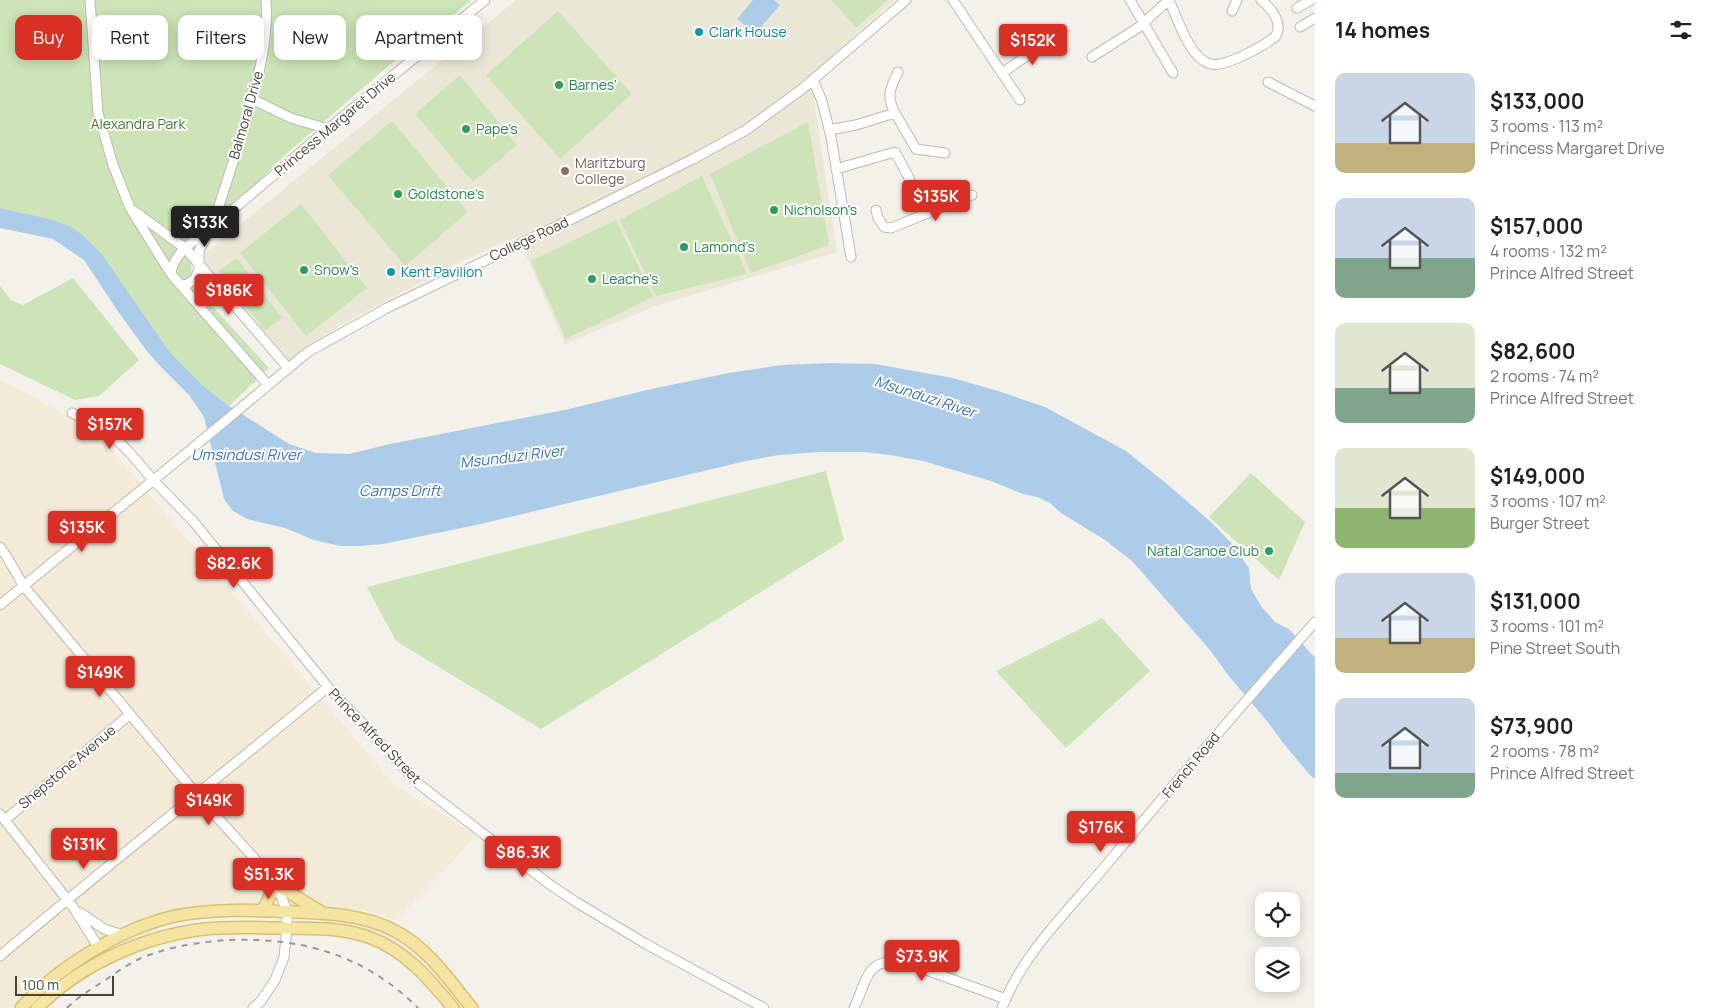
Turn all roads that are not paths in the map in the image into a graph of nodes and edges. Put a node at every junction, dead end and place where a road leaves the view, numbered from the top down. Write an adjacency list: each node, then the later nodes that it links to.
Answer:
1 (90, 0): 32 (street)
2 (266, 0): 23 (street, Balmoral Drive)
3 (485, 0): 27 (street, Princess Margaret Drive)
4 (906, 0): 21 (street, College Road)
5 (953, 0): 19 (street)
6 (1130, 0): 14 (street)
7 (1169, 0): 9 (street); 14 (street)
8 (1237, 0): 12 (street)
9 (1261, 0)
10 (1311, 0): 11 (street)
11 (1297, 8)
12 (1232, 11)
13 (1315, 18): 15 (street)
14 (1143, 23): 17 (street); 20 (street)
15 (1300, 27)
16 (1051, 39): 19 (street)
17 (1092, 57)
18 (898, 72): 26 (street)
19 (1002, 73): 24 (street)
20 (1173, 73)
21 (814, 80): 28 (street); 41 (street, College Road)
22 (1268, 82): 25 (street)
23 (252, 99): 27 (street); 35 (street, Balmoral Drive)
24 (1020, 100)
25 (1315, 106)
26 (895, 113): 28 (street); 29 (street)
27 (328, 129): 35 (street, Princess Margaret Drive)
28 (829, 130): 30 (street)
29 (945, 153)
30 (836, 169): 34 (street); 37 (street)
31 (972, 195): 34 (street)
32 (130, 208): 36 (street); 39 (street)
33 (876, 210): 34 (street)
34 (923, 215)
35 (210, 229): 36 (street, Princess Margaret Drive); 38 (street, Princess Margaret Drive)
36 (186, 249): 38 (street); 39 (street)
37 (851, 257)
38 (198, 262): 40 (street); 41 (street)
39 (171, 274): 40 (street)
40 (180, 284): 42 (street)
41 (288, 368): 42 (street, College Road)
42 (268, 385): 44 (street, College Road)
43 (72, 413): 44 (street, Prince Alfred Street)
44 (153, 480): 46 (street, College Road); 49 (street, Prince Alfred Street)
45 (0, 548): 46 (street)
46 (23, 585): 47 (street, College Road); 50 (street)
47 (0, 605)
48 (1315, 622): 62 (street, French Road)
49 (328, 687): 51 (street); 68 (street, Prince Alfred Street)
50 (129, 715): 51 (street); 52 (street, Shepstone Avenue)
51 (197, 795): 53 (street); 54 (street)
52 (2, 817): 54 (street)
53 (272, 884): 55 (main road); 56 (street); 57 (main road)
54 (70, 903): 59 (street); 60 (street); 61 (street)
55 (261, 911): 56 (main road); 59 (main road)
56 (287, 912): 57 (main road); 58 (street)
57 (326, 914): 67 (main road)
58 (287, 928): 64 (main road); 65 (street); 66 (main road)
59 (123, 935): 60 (main road)
60 (99, 948): 63 (main road)
61 (0, 956)
62 (1006, 999): 69 (street); 70 (street, French Road)
63 (20, 1008)
64 (37, 1008)
65 (253, 1008)
66 (453, 1008)
67 (472, 1008)
68 (764, 1008)
69 (854, 1008)
70 (1002, 1008)

